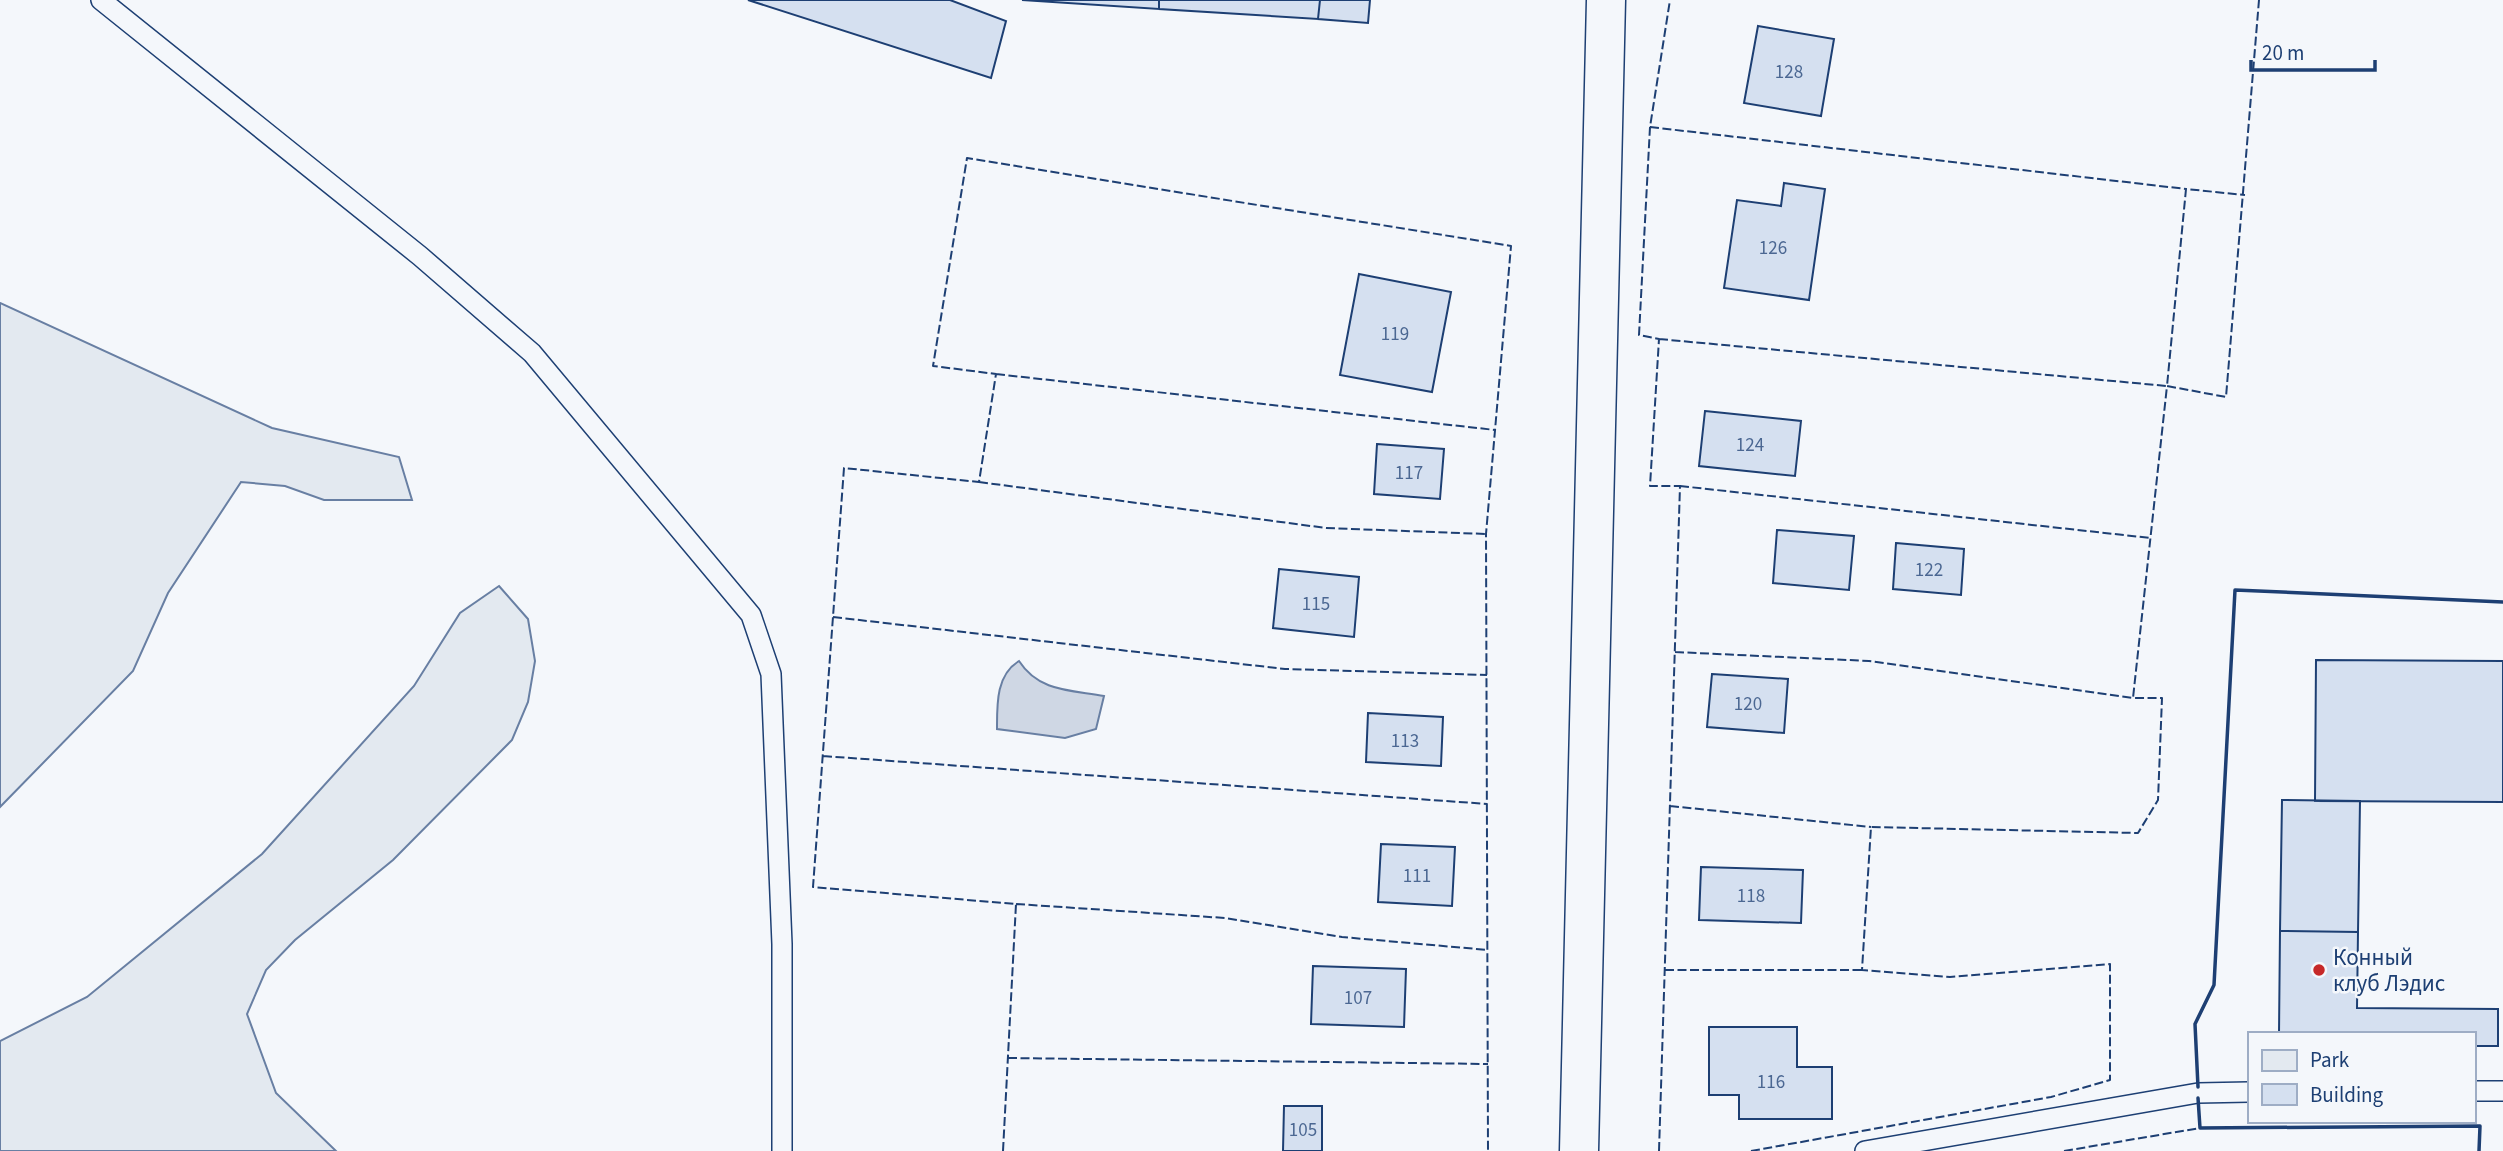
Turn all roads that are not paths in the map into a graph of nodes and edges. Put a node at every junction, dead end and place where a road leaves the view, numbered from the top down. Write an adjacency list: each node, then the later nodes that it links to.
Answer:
1 (101, 0): 6 (lane)
2 (1606, 0): 7 (highway)
3 (2475, 1091): 4 (lane)
4 (2503, 1091)
5 (2248, 1092): 8 (lane)
6 (782, 1151)
7 (1578, 1151)
8 (1865, 1151)

